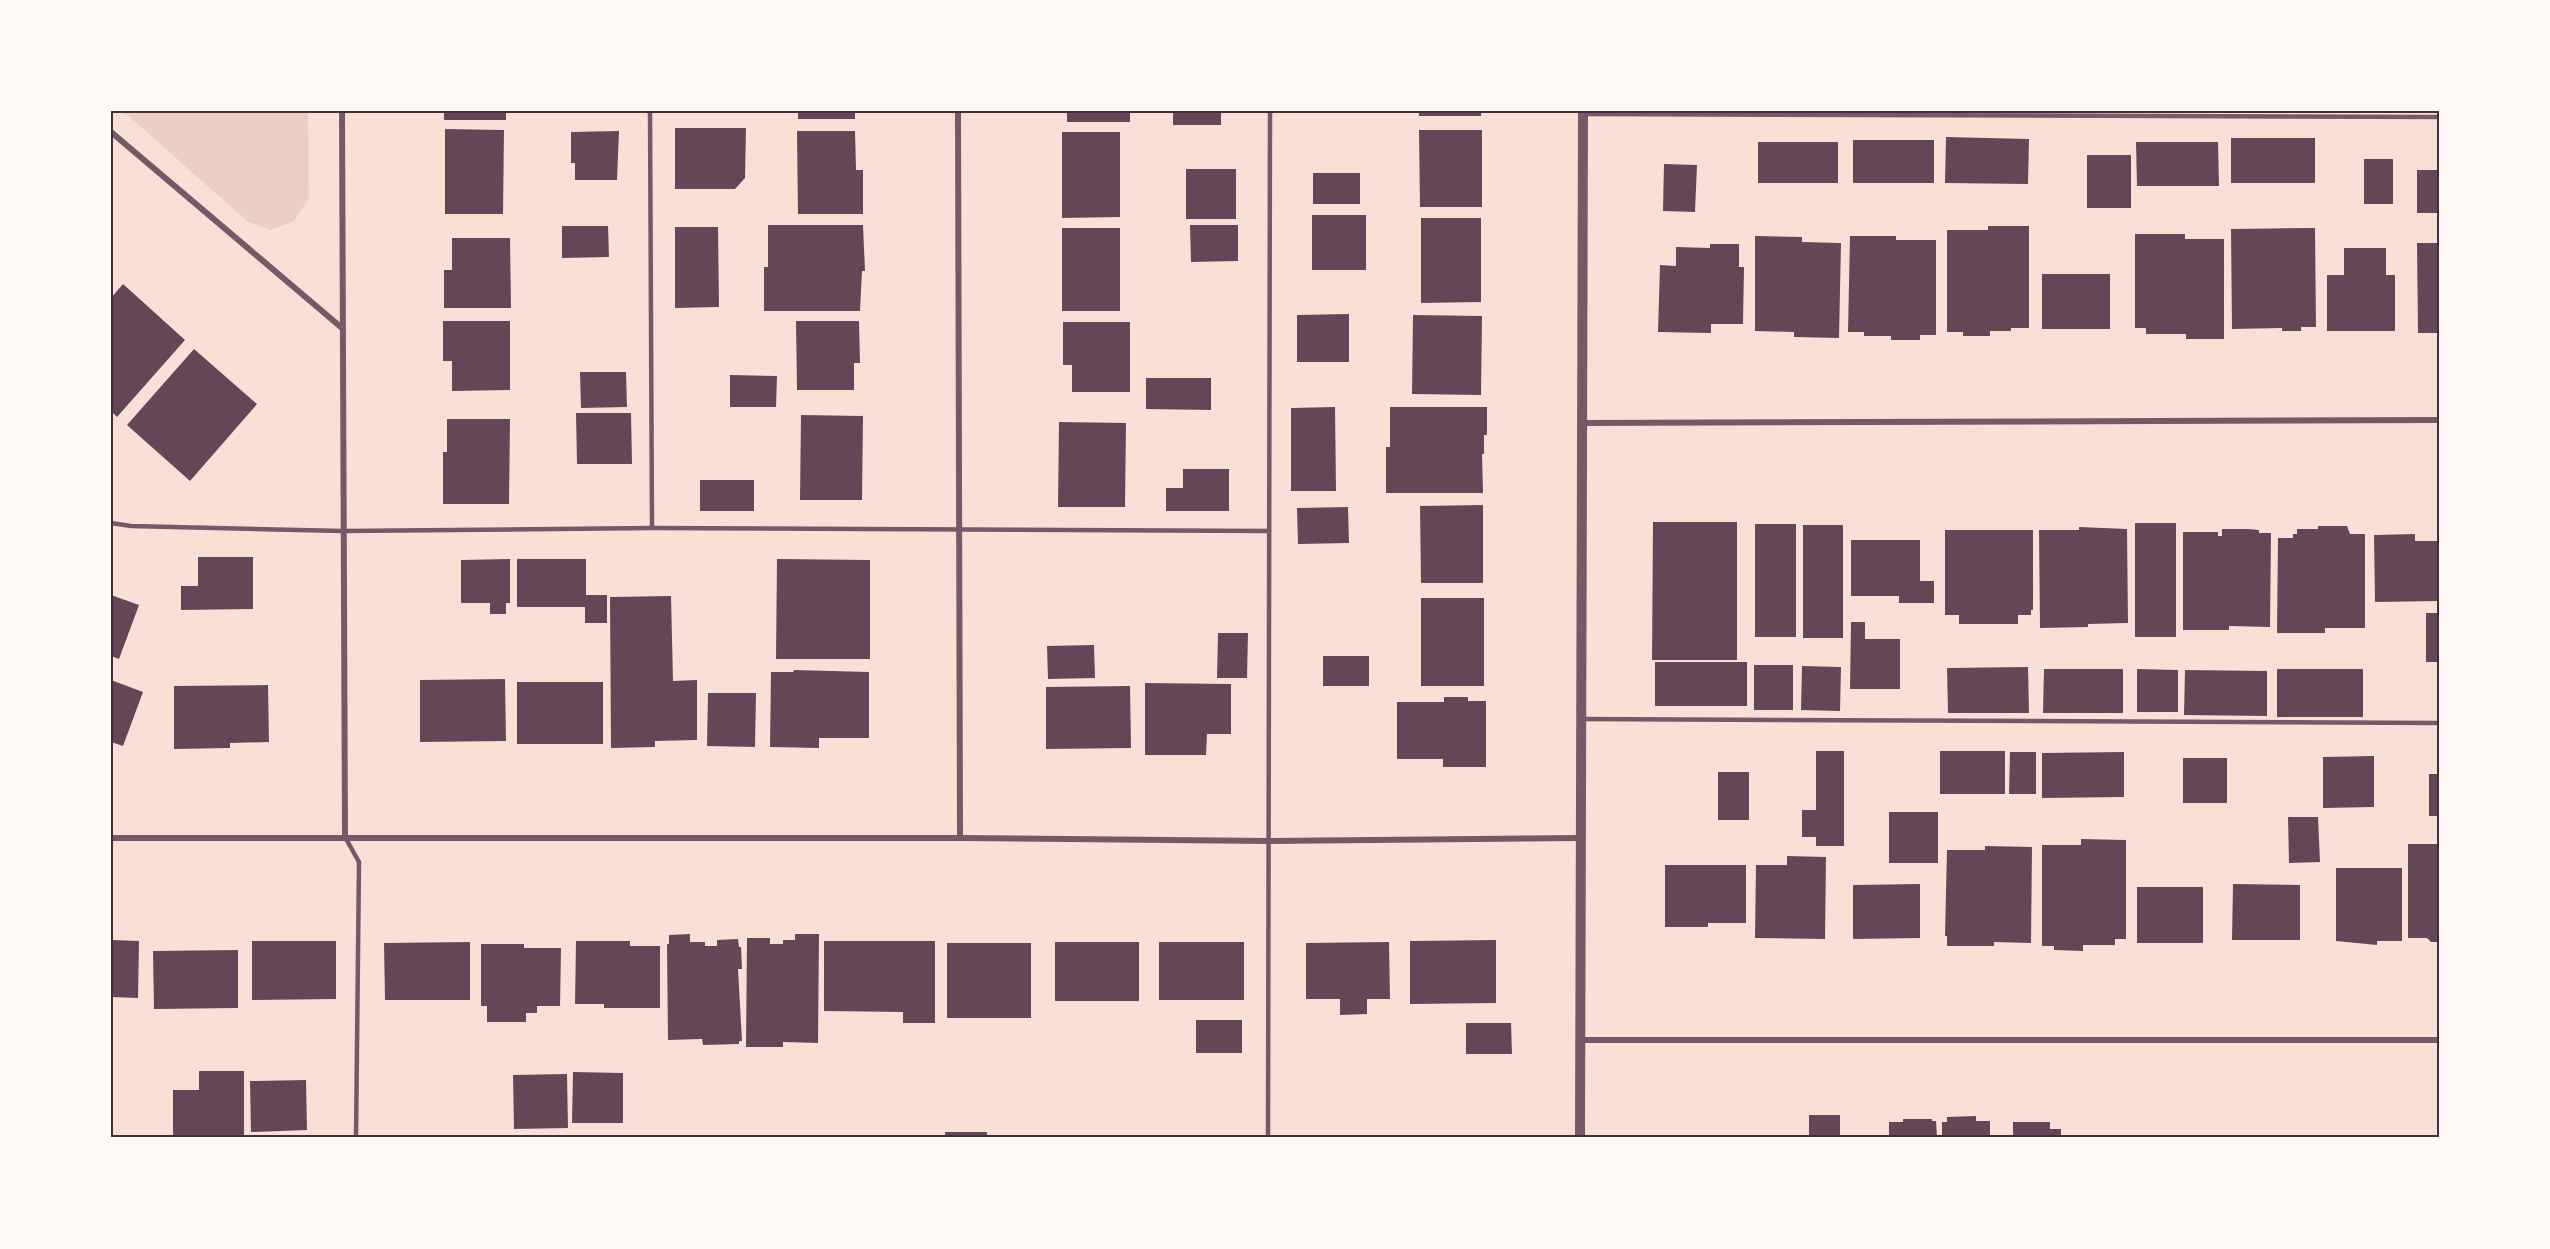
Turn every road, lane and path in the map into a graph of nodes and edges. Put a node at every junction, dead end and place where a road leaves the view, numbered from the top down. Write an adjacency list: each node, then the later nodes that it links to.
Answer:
1 (342, 111): 8 (street)
2 (651, 111): 12 (lane)
3 (958, 111): 13 (street)
4 (1270, 111): 15 (lane)
5 (1583, 112): 6 (lane); 10 (street)
6 (2439, 117)
7 (111, 132): 8 (street)
8 (342, 328): 14 (street)
9 (2439, 420): 10 (street)
10 (1581, 423): 16 (street)
11 (111, 523): 14 (lane)
12 (652, 528): 13 (lane); 14 (lane)
13 (958, 530): 15 (lane); 20 (street)
14 (343, 531): 18 (street)
15 (1269, 531): 22 (lane)
16 (1581, 719): 17 (lane); 21 (street)
17 (2439, 723)
18 (345, 837): 19 (street); 20 (street); 25 (lane)
19 (111, 838)
20 (960, 838): 22 (street)
21 (1580, 838): 22 (street); 23 (street)
22 (1269, 841): 26 (lane)
23 (1581, 1040): 24 (street); 27 (street)
24 (2439, 1040)
25 (356, 1138)
26 (1268, 1138)
27 (1580, 1138)

